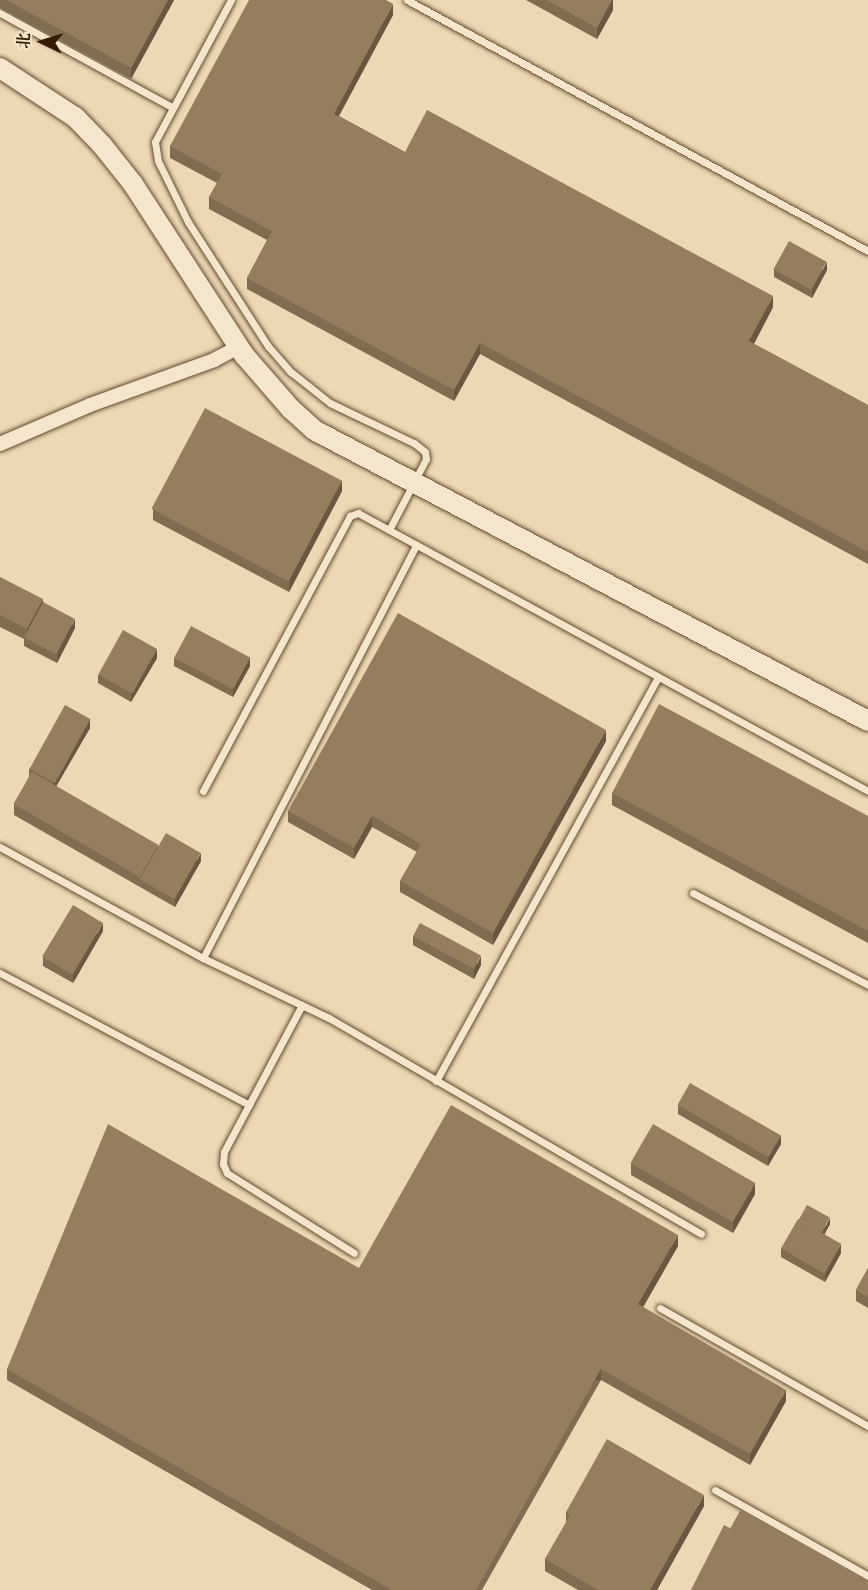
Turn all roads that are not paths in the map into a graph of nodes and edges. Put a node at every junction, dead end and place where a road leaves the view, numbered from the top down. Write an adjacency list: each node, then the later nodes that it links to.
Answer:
1 (231, 0): 5 (lane)
2 (407, 0): 6 (lane)
3 (0, 13): 5 (lane)
4 (0, 68): 7 (street)
5 (172, 107): 9 (lane)
6 (868, 251)
7 (238, 347): 8 (street); 9 (street)
8 (0, 444)
9 (413, 484): 10 (lane); 13 (street)
10 (389, 530): 11 (lane); 14 (lane)
11 (416, 545): 12 (lane); 18 (lane)
12 (658, 677): 15 (lane); 22 (lane)
13 (868, 721)
14 (203, 791)
15 (868, 791)
16 (0, 847): 18 (lane)
17 (693, 893): 20 (lane)
18 (203, 958): 21 (lane)
19 (0, 973): 23 (lane)
20 (868, 985)
21 (302, 1005): 22 (lane); 23 (lane)
22 (436, 1081): 24 (lane)
23 (249, 1105): 25 (lane)
24 (701, 1234)
25 (354, 1253)
26 (660, 1308): 27 (lane)
27 (868, 1426)
28 (716, 1490): 29 (lane)
29 (868, 1576)

